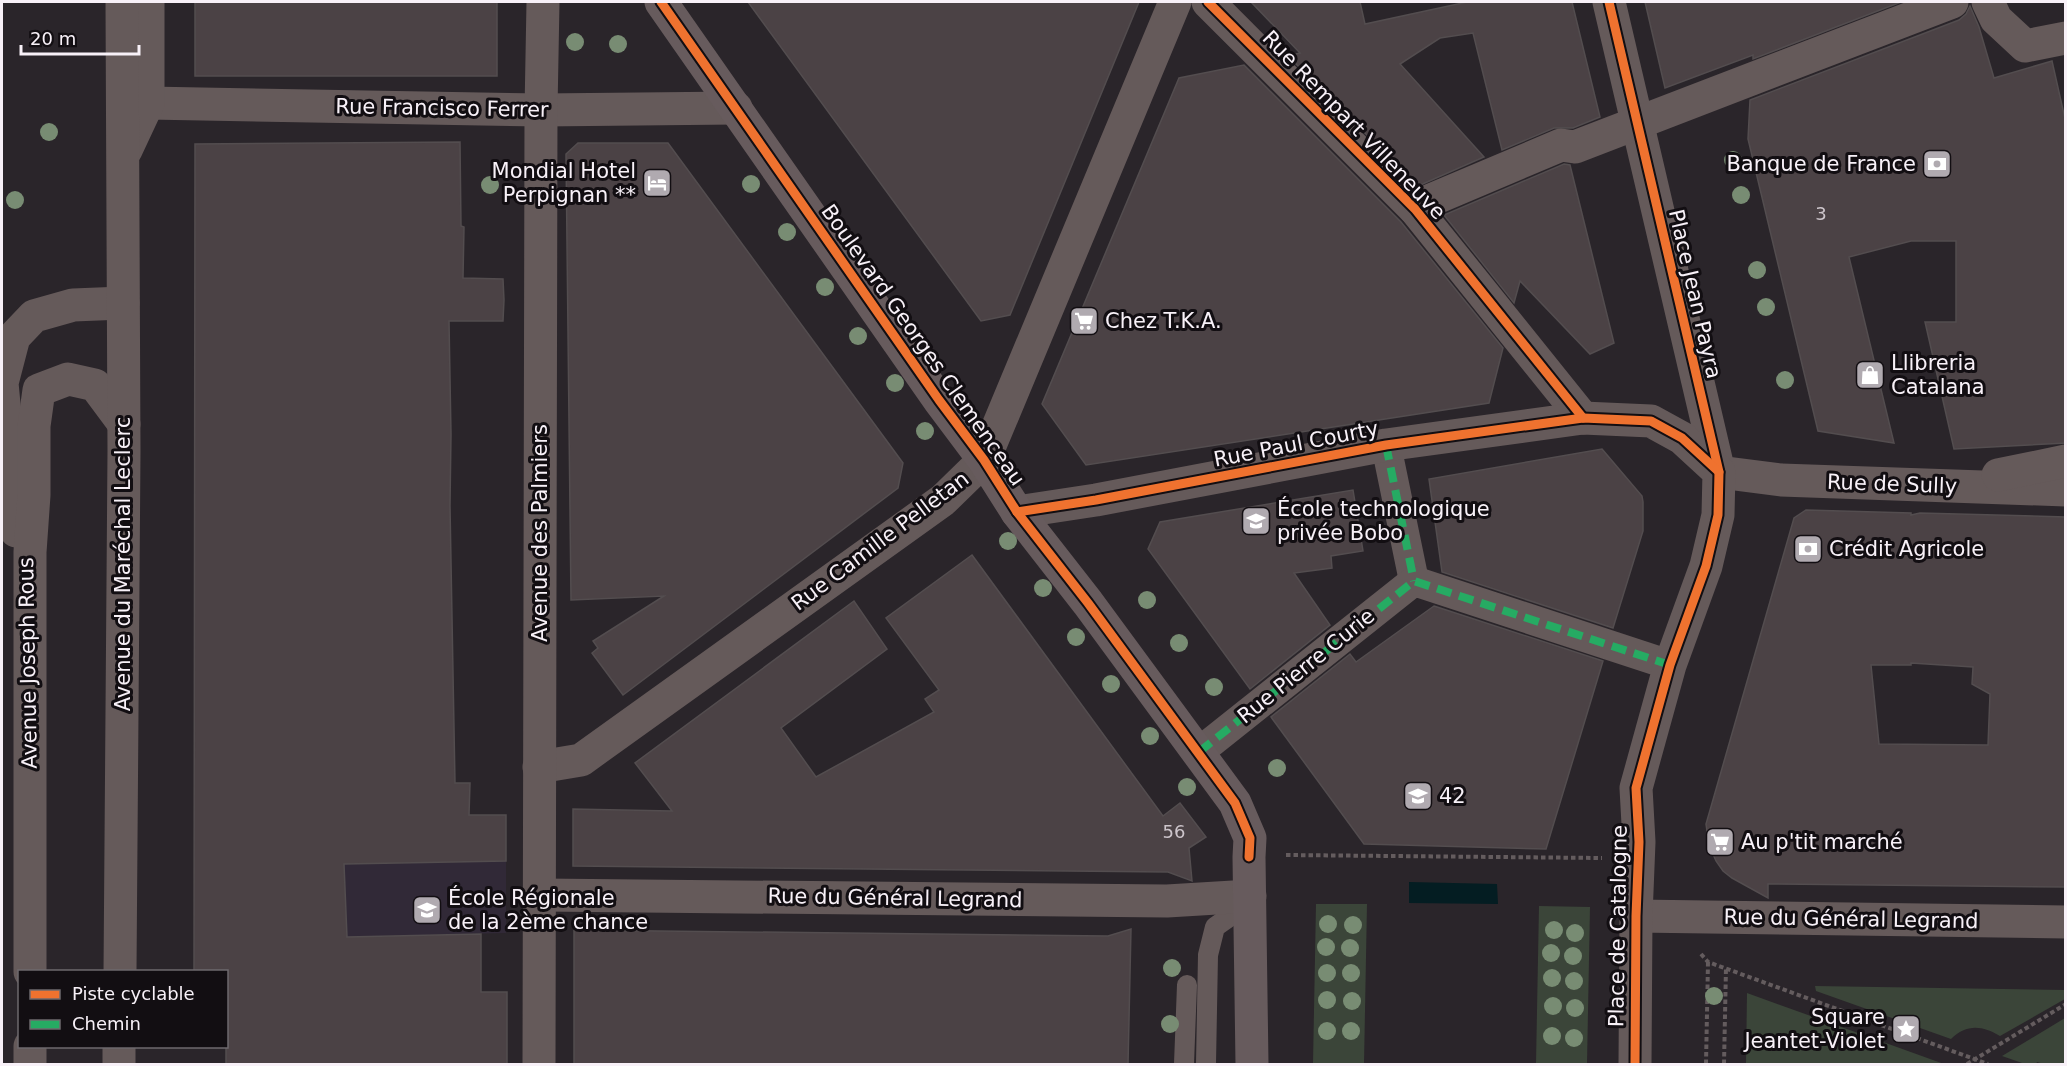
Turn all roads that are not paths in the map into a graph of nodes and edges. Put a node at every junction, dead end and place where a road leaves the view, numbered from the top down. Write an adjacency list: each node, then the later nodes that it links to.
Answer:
1 (122, 2): 15 (street, Avenue du Maréchal Leclerc)
2 (148, 2): 11 (street, Avenue du Maréchal Leclerc)
3 (543, 2): 13 (street, Avenue des Palmiers)
4 (661, 2): 12 (main road, Boulevard Georges Clemenceau)
5 (1175, 2): 23 (street, Rue Camille Pelletan)
6 (1208, 2): 16 (street, Rue Rempart Villeneuve)
7 (1609, 2): 14 (street, Place Jean Payra)
8 (1952, 2): 14 (street)
9 (1988, 2): 10 (street)
10 (2066, 38)
11 (148, 103): 13 (street, Rue Francisco Ferrer); 15 (street, Avenue du Maréchal Leclerc)
12 (736, 108): 13 (street, Rue Francisco Ferrer); 23 (main road, Boulevard Georges Clemenceau)
13 (541, 110): 33 (street, Avenue des Palmiers)
14 (1636, 124): 16 (street); 25 (street, Place Jean Payra)
15 (122, 157): 17 (street, Avenue du Maréchal Leclerc)
16 (1415, 209): 20 (street, Rue Rempart Villeneuve)
17 (123, 303): 18 (street, Avenue Joseph Rous); 21 (street, Avenue du Maréchal Leclerc)
18 (2, 383): 19 (lane); 29 (street, Avenue Joseph Rous)
19 (39, 390): 21 (street); 29 (street)
20 (1582, 418): 22 (street, Rue Paul Courty); 25 (street)
21 (124, 424): 40 (street, Avenue du Maréchal Leclerc)
22 (1386, 445): 28 (street, Rue Paul Courty); 30 (street)
23 (984, 460): 28 (main road, Boulevard Georges Clemenceau); 33 (street, Rue Camille Pelletan)
24 (2066, 461): 26 (street)
25 (1719, 472): 26 (street, Rue de Sully); 31 (street, Place Jean Payra)
26 (1943, 486): 27 (street, Rue de Sully)
27 (2066, 490)
28 (1017, 512): 32 (main road, Boulevard Georges Clemenceau)
29 (30, 552): 39 (street, Avenue Joseph Rous)
30 (1414, 580): 31 (street); 32 (street, Rue Pierre Curie)
31 (1670, 665): 34 (street, Place Jean Payra)
32 (1199, 752): 36 (main road, Boulevard Georges Clemenceau)
33 (539, 767): 35 (street, Avenue des Palmiers)
34 (1636, 788): 37 (street, Place de Catalogne)
35 (541, 895): 36 (street, Rue du Général Legrand); 46 (street, Avenue des Palmiers)
36 (1250, 897): 48 (lane); 49 (main road, Boulevard Georges Clemenceau)
37 (1636, 916): 38 (street, Rue du Général Legrand); 50 (street, Place de Catalogne)
38 (2066, 922)
39 (30, 970)
40 (120, 970)
41 (1187, 985): 47 (lane)
42 (30, 1048): 44 (street)
43 (119, 1048): 45 (street)
44 (30, 1065)
45 (119, 1065)
46 (539, 1065)
47 (1184, 1065)
48 (1206, 1065)
49 (1252, 1065)
50 (1635, 1065)

